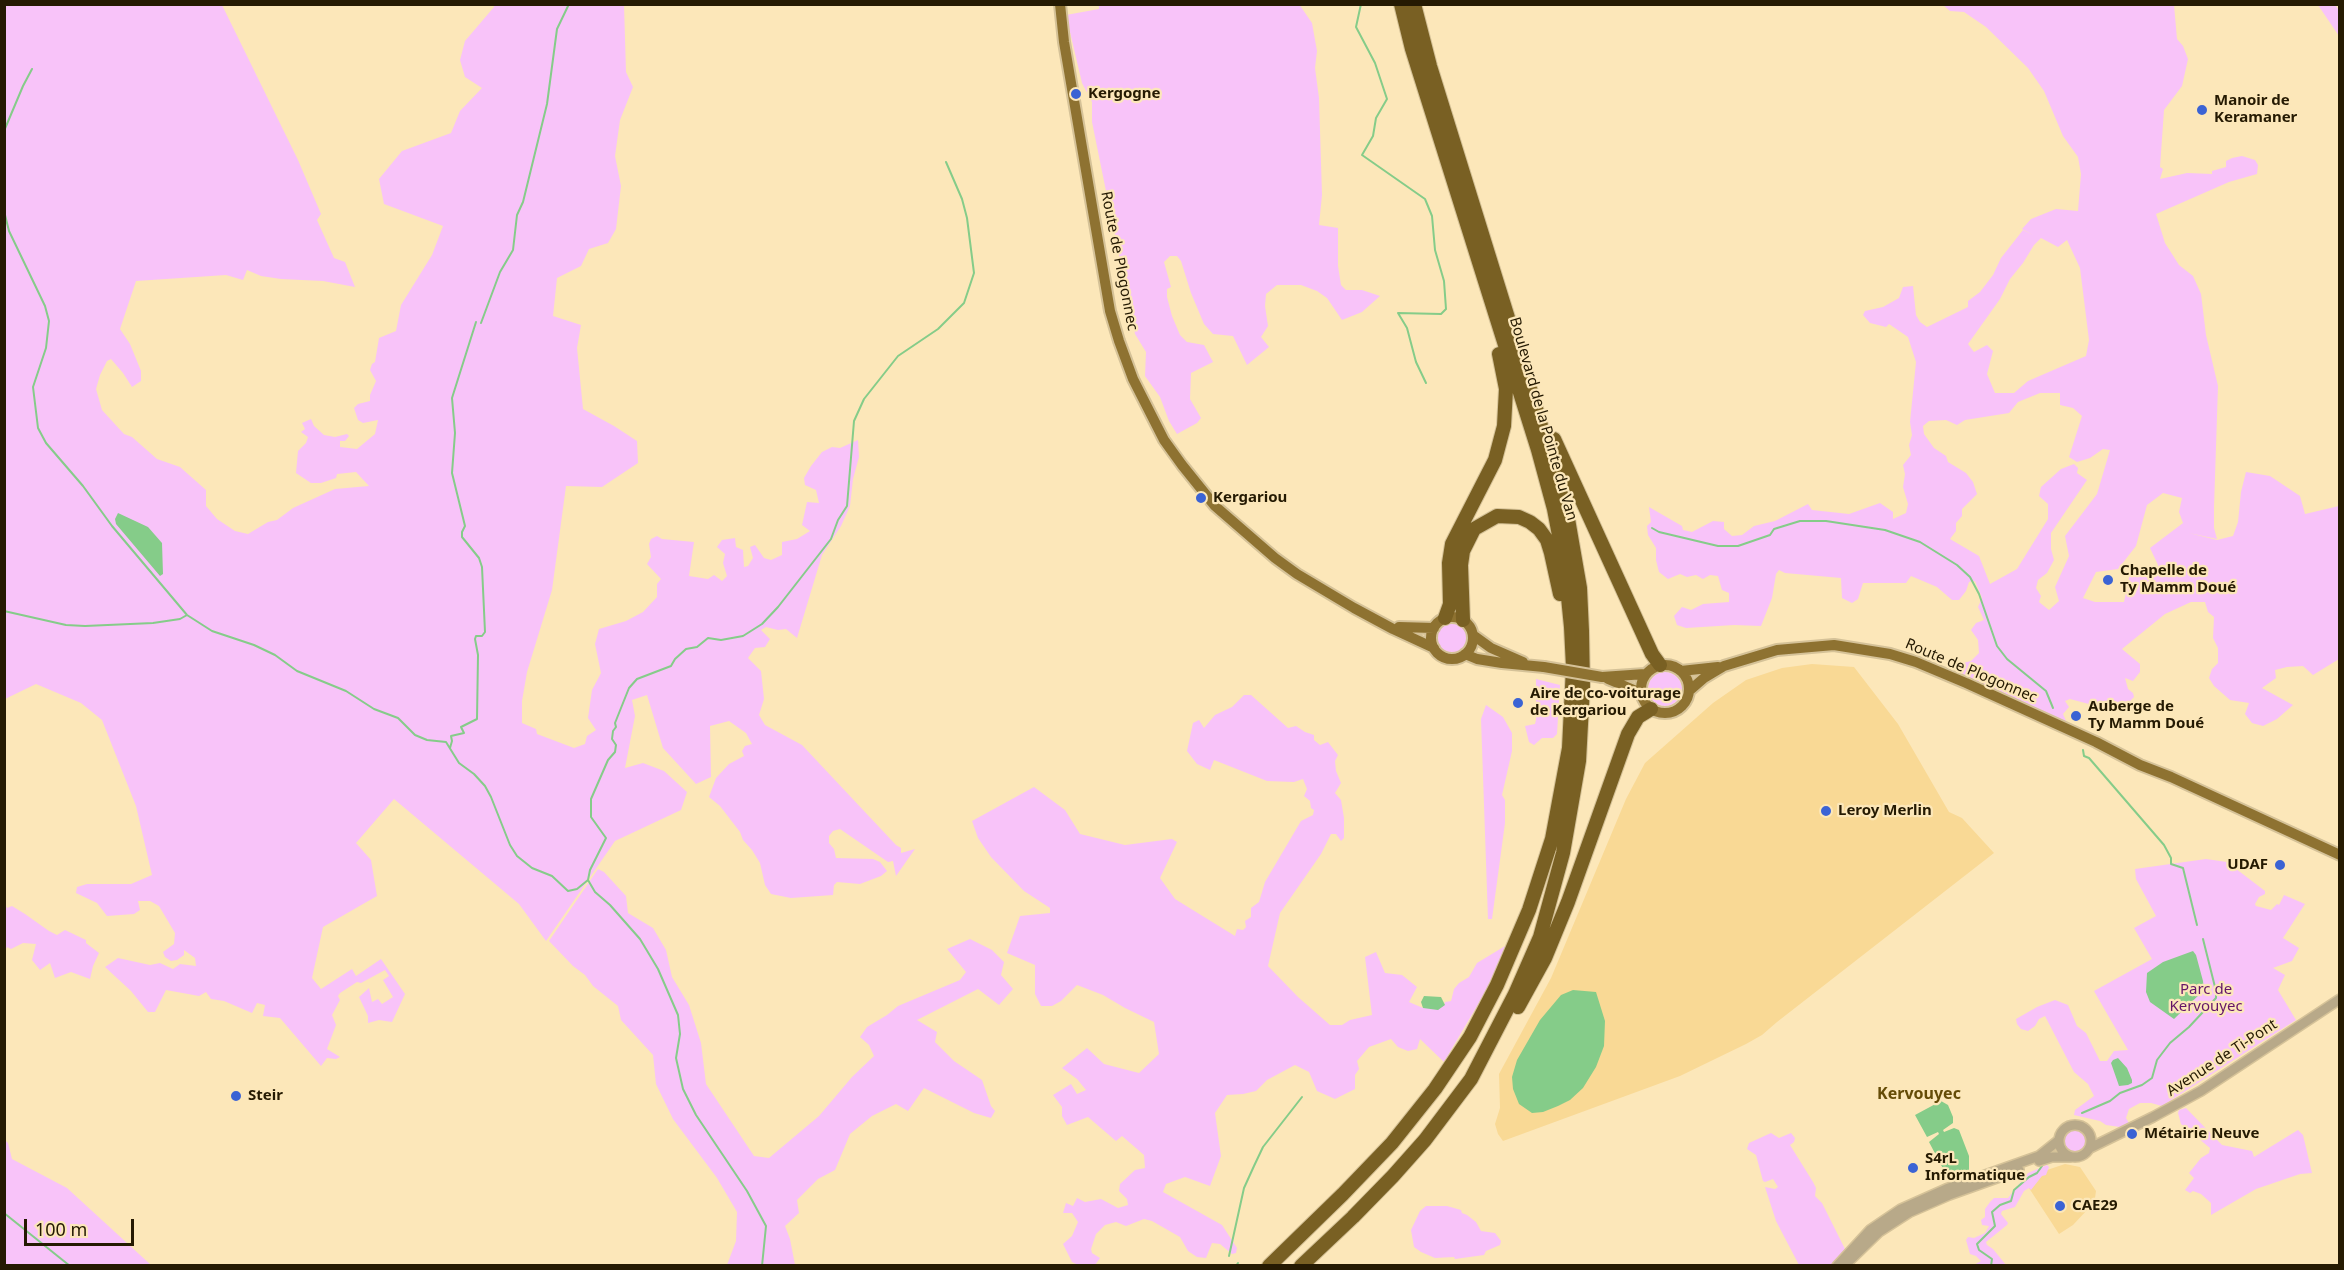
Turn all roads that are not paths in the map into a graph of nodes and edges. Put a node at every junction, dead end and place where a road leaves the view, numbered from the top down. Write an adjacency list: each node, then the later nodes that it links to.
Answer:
1 (1055, 4): 5 (main road, Route de Plogonnec)
2 (1060, 4): 5 (main road, Route de Plogonnec)
3 (1401, 4): 7 (highway, Boulevard de la Pointe du Van)
4 (1414, 4): 6 (highway, Boulevard de la Pointe du Van)
5 (1064, 42): 10 (main road, Route de Plogonnec)
6 (1443, 108): 15 (highway); 27 (highway, Boulevard de la Pointe du Van)
7 (1497, 319): 8 (highway); 24 (highway, Boulevard de la Pointe du Van)
8 (1445, 618): 9 (main road); 11 (main road)
9 (1463, 620): 12 (main road); 24 (highway)
10 (1384, 624): 11 (main road); 13 (main road, Route de Plogonnec)
11 (1434, 628): 13 (main road)
12 (1473, 635): 14 (main road); 16 (main road)
13 (1434, 648): 14 (main road)
14 (1465, 654): 16 (main road)
15 (1660, 665): 18 (main road); 19 (main road)
16 (1531, 666): 20 (main road, bridge)
17 (1724, 666): 18 (main road, Route de Plogonnec); 21 (main road, Route de Plogonnec); 25 (main road, Route de Plogonnec)
18 (1681, 671): 21 (main road)
19 (1645, 674): 20 (main road); 22 (main road)
20 (1602, 677): 22 (main road)
21 (1689, 691): 23 (main road)
22 (1641, 693): 23 (main road)
23 (1651, 709): 27 (highway)
24 (1571, 710): 33 (highway, Boulevard de la Pointe du Van)
25 (2340, 855)
26 (2340, 999): 29 (street, Avenue de Ti-Pont)
27 (1471, 1079): 34 (highway, Boulevard de la Pointe du Van)
28 (2087, 1131): 29 (street); 30 (street); 31 (street)
29 (2116, 1134): 31 (street, Avenue de Ti-Pont)
30 (2060, 1140): 32 (street); 35 (street)
31 (2090, 1148): 32 (street)
32 (2072, 1156): 36 (street)
33 (1269, 1266)
34 (1301, 1266)
35 (1837, 1266)
36 (1844, 1266)

